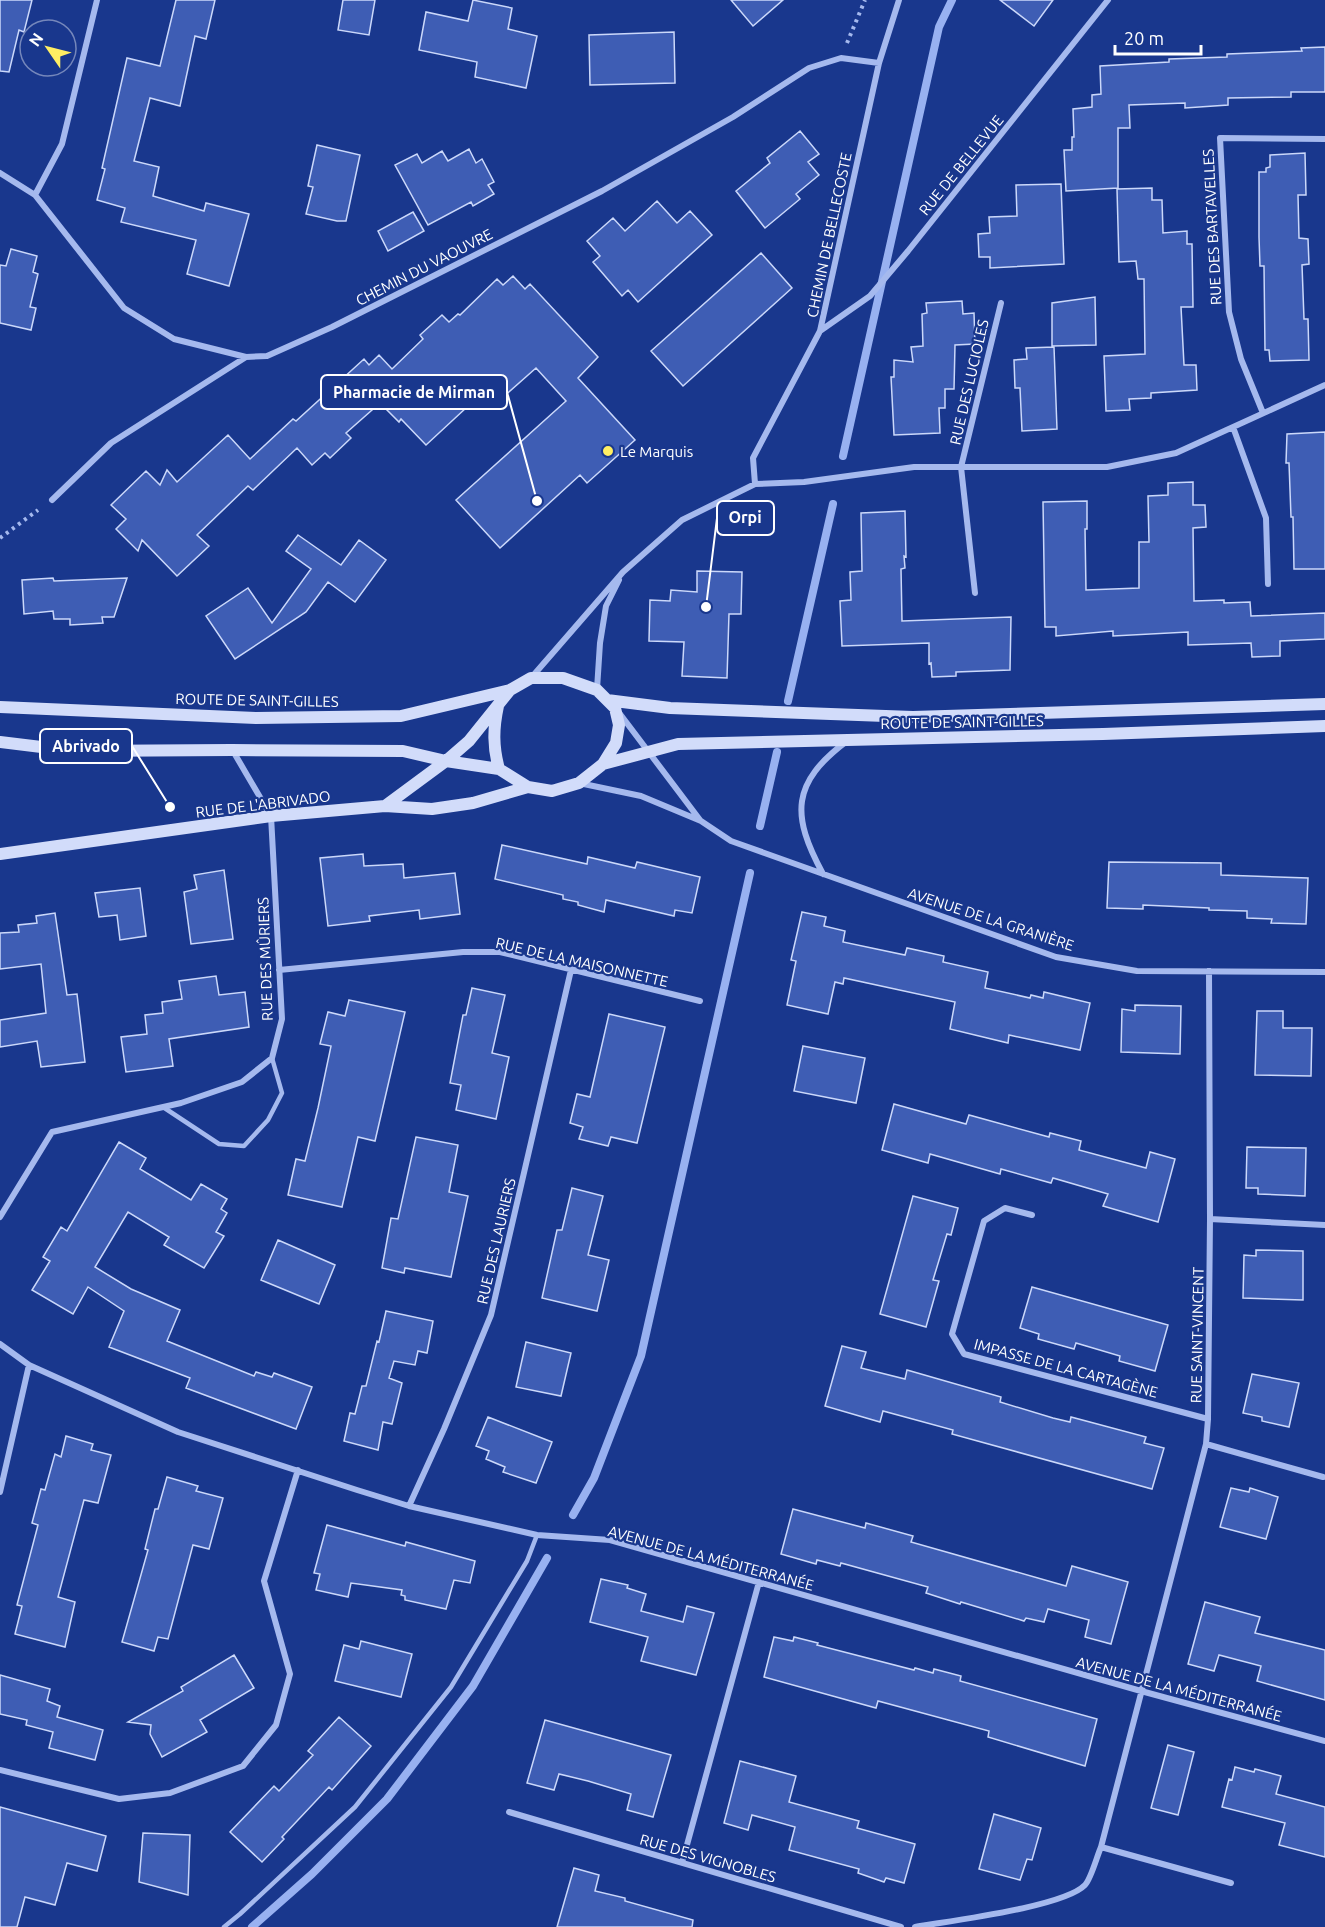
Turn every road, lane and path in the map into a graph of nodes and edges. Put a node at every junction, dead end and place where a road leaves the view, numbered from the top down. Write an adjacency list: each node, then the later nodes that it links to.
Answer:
1 (98, 0): 9 (street)
2 (865, 0): 5 (path)
3 (900, 0): 6 (street, CHEMIN DE BELLECOSTE)
4 (1108, 0): 11 (street, RUE DE BELLEVUE)
5 (841, 58): 6 (street, CHEMIN DU VAOUVRE); 12 (street, CHEMIN DU VAOUVRE)
6 (879, 63): 11 (street, CHEMIN DE BELLECOSTE)
7 (1325, 139): 14 (street, RUE DES BARTAVELLES)
8 (0, 173): 9 (street)
9 (35, 195): 12 (street)
10 (1001, 303): 16 (street, RUE DES LUCIOLES)
11 (820, 331): 17 (street, CHEMIN DE BELLECOSTE)
12 (246, 357): 18 (street, CHEMIN DU VAOUVRE)
13 (1325, 385): 14 (street)
14 (1263, 413): 15 (street)
15 (1233, 427): 16 (street); 21 (street)
16 (961, 467): 17 (street); 22 (street)
17 (756, 484): 20 (street)
18 (52, 500): 19 (path)
19 (0, 538)
20 (623, 572): 23 (street); 25 (street)
21 (1268, 584)
22 (975, 593)
23 (531, 678): 24 (main road); 25 (main road)
24 (510, 690): 26 (main road); 29 (main road, ROUTE DE SAINT-GILLES)
25 (597, 690): 27 (main road)
26 (498, 702): 35 (main road); 37 (main road)
27 (611, 704): 28 (main road, ROUTE DE SAINT-GILLES); 34 (street, AVENUE DE LA GRANIÈRE); 36 (main road)
28 (1325, 704)
29 (0, 706)
30 (1325, 726): 31 (main road, ROUTE DE SAINT-GILLES)
31 (850, 739): 34 (main road, ROUTE DE SAINT-GILLES); 44 (street)
32 (0, 742): 33 (main road)
33 (232, 750): 35 (main road); 41 (street, RUE DES MÛRIERS)
34 (649, 752): 36 (main road, ROUTE DE SAINT-GILLES); 42 (street, AVENUE DE LA GRANIÈRE)
35 (446, 761): 37 (main road); 40 (main road)
36 (603, 764): 38 (main road)
37 (499, 770): 39 (main road)
38 (579, 783): 39 (main road); 42 (street, AVENUE DE LA GRANIÈRE)
39 (528, 787): 40 (main road, RUE DE L'ABRIVADO)
40 (385, 806): 41 (main road, RUE DE L'ABRIVADO)
41 (271, 816): 43 (main road, RUE DE L'ABRIVADO); 45 (street, RUE DES MÛRIERS)
42 (701, 821): 44 (street, AVENUE DE LA GRANIÈRE)
43 (0, 854)
44 (823, 874): 47 (street, AVENUE DE LA GRANIÈRE)
45 (279, 970): 46 (street, RUE DE LA MAISONNETTE); 50 (street, RUE DES MÛRIERS)
46 (571, 970): 49 (street, RUE DE LA MAISONNETTE); 63 (street, RUE DES LAURIERS)
47 (1209, 971): 48 (street, AVENUE DE LA GRANIÈRE); 54 (street, RUE SAINT-VINCENT)
48 (1325, 972)
49 (700, 1001)
50 (272, 1058): 51 (street); 51 (lane)
51 (163, 1107): 53 (street)
52 (1032, 1215): 58 (street, IMPASSE DE LA CARTAGÈNE)
53 (0, 1217)
54 (1210, 1219): 55 (street); 58 (street, RUE SAINT-VINCENT)
55 (1325, 1225)
56 (0, 1344): 57 (street, AVENUE DE LA MÉDITERRANÉE)
57 (29, 1365): 60 (street, AVENUE DE LA MÉDITERRANÉE); 62 (street)
58 (1208, 1419): 59 (street, RUE SAINT-VINCENT)
59 (1206, 1444): 61 (street); 66 (street, RUE SAINT-VINCENT)
60 (298, 1470): 63 (street, AVENUE DE LA MÉDITERRANÉE); 68 (street)
61 (1323, 1477)
62 (0, 1492)
63 (409, 1506): 64 (street, AVENUE DE LA MÉDITERRANÉE)
64 (537, 1535): 65 (street, AVENUE DE LA MÉDITERRANÉE); 73 (lane)
65 (759, 1582): 66 (street, AVENUE DE LA MÉDITERRANÉE); 71 (street)
66 (1141, 1691): 67 (street, AVENUE DE LA MÉDITERRANÉE); 70 (street)
67 (1325, 1741)
68 (0, 1770)
69 (509, 1812): 71 (street, RUE DES VIGNOBLES)
70 (1101, 1847): 72 (street); 75 (street)
71 (682, 1863): 74 (street, RUE DES VIGNOBLES)
72 (1231, 1883)
73 (224, 1927)
74 (901, 1927)
75 (915, 1927)

